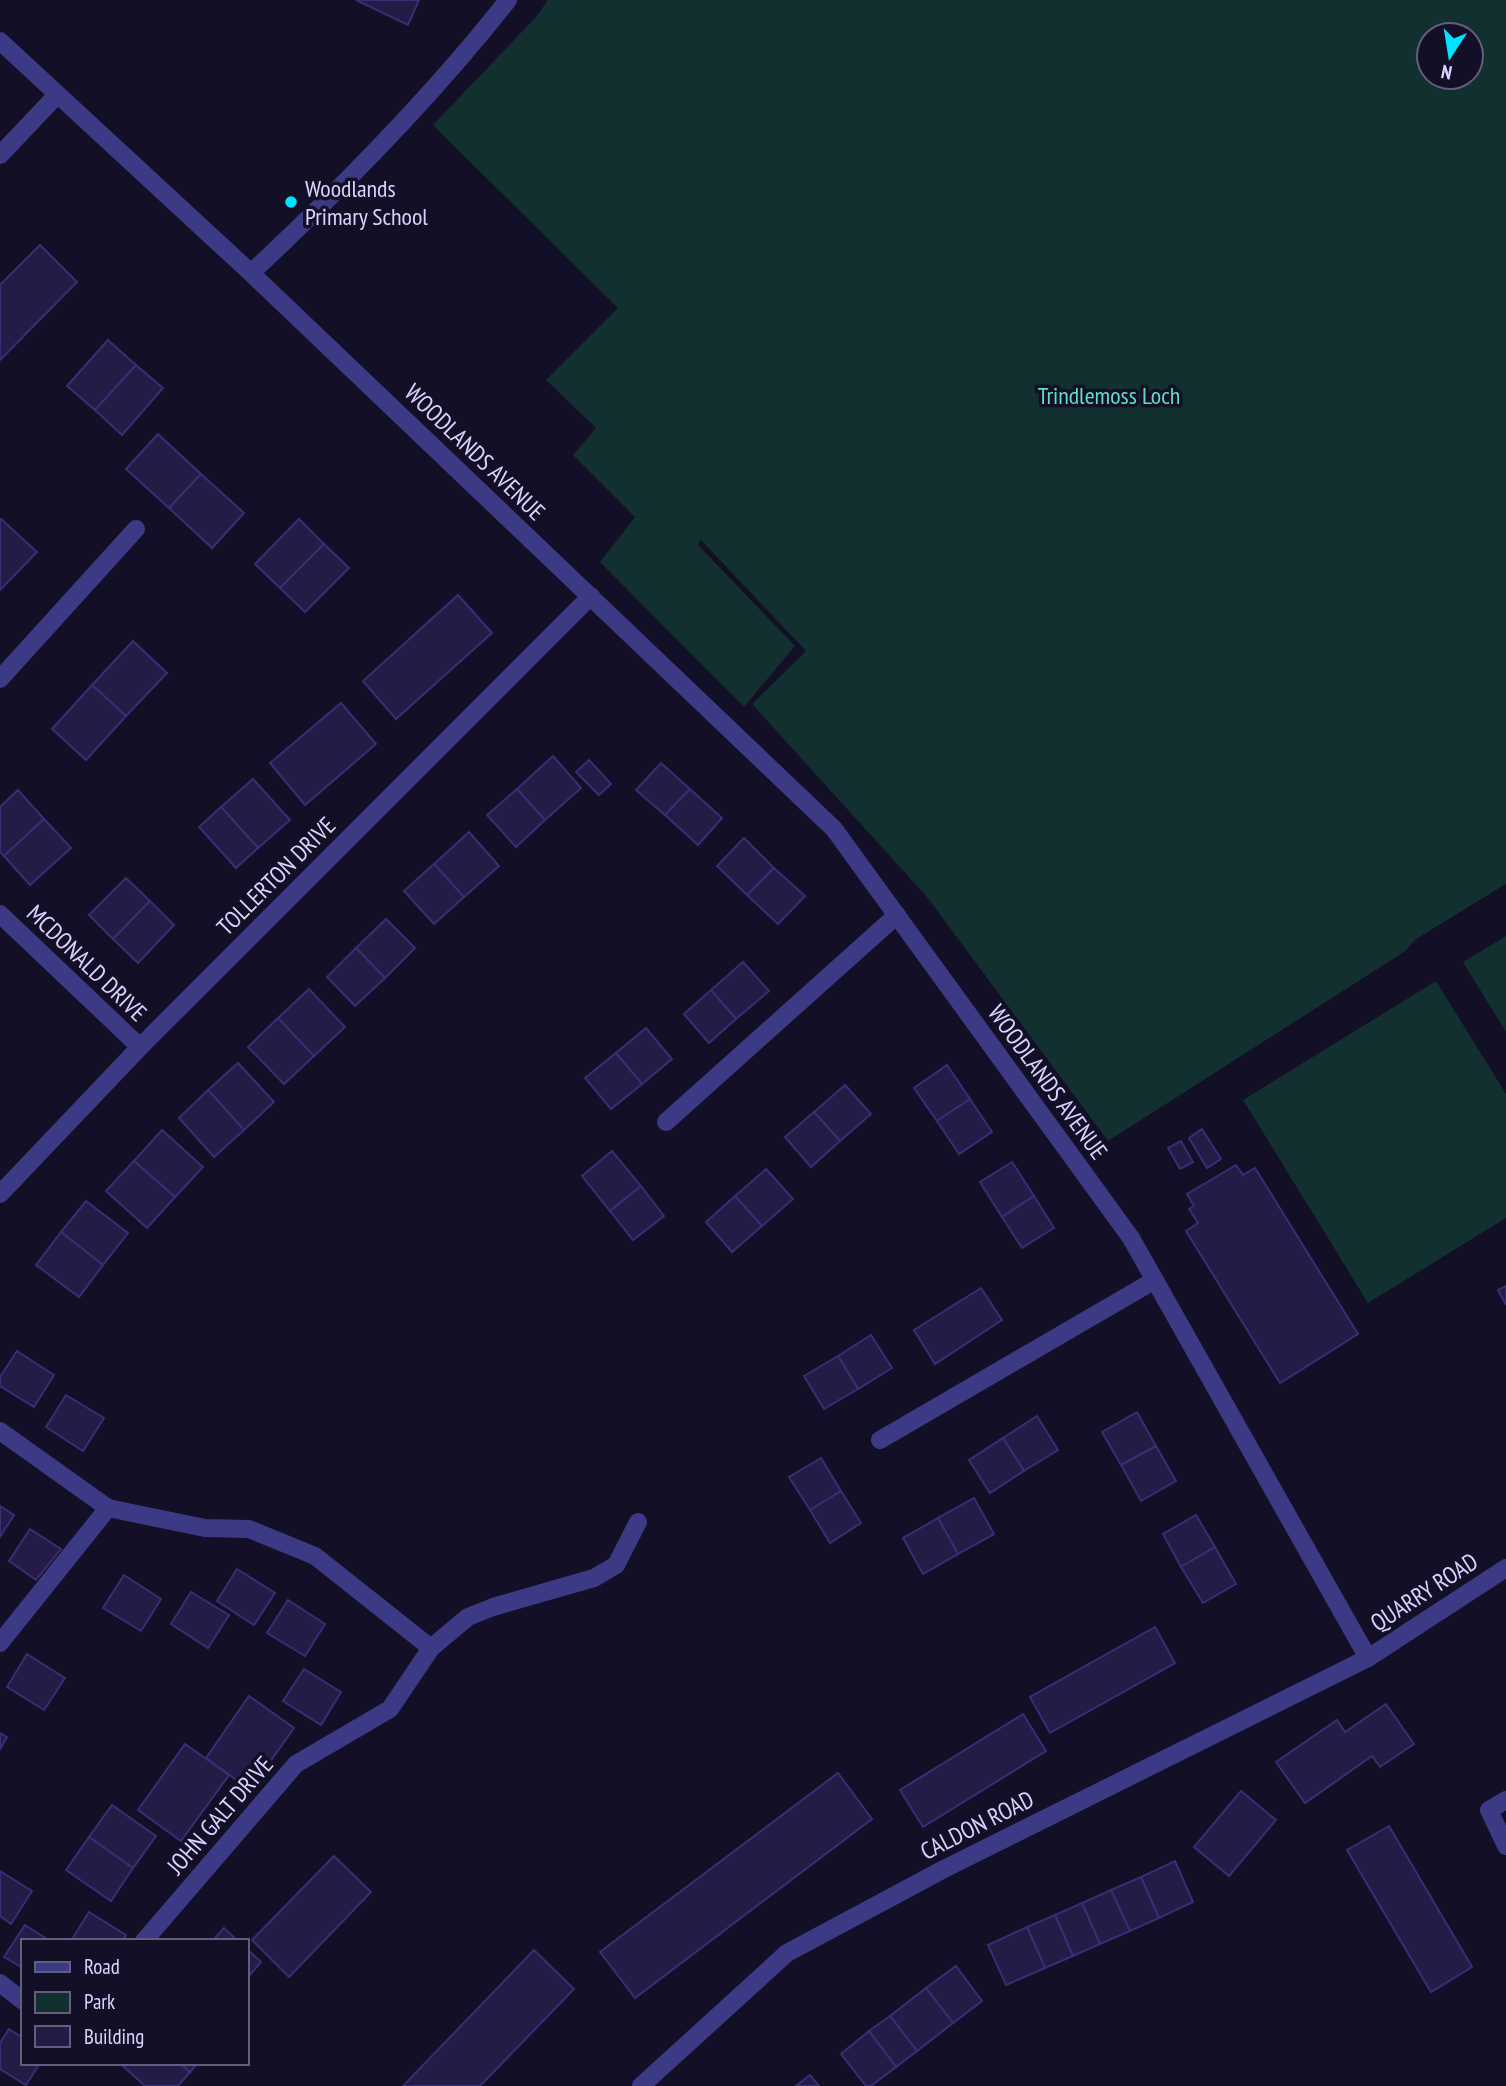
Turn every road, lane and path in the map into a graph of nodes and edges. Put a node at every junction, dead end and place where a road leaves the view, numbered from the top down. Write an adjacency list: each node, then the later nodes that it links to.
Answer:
1 (508, 0): 5 (street)
2 (0, 41): 3 (street, WOODLANDS AVENUE)
3 (57, 95): 4 (street); 5 (street, WOODLANDS AVENUE)
4 (0, 155)
5 (251, 273): 7 (street, WOODLANDS AVENUE)
6 (136, 529): 8 (street)
7 (591, 596): 10 (street, WOODLANDS AVENUE); 11 (street, TOLLERTON DRIVE)
8 (0, 679)
9 (0, 914): 11 (street, MCDONALD DRIVE)
10 (897, 915): 12 (street); 14 (street, WOODLANDS AVENUE)
11 (140, 1047): 13 (street, TOLLERTON DRIVE)
12 (666, 1122)
13 (0, 1194)
14 (1155, 1280): 16 (street); 22 (street, WOODLANDS AVENUE)
15 (0, 1431): 17 (street)
16 (880, 1440)
17 (108, 1508): 20 (street); 21 (street)
18 (638, 1522): 21 (street, JOHN GALT DRIVE)
19 (1506, 1568): 22 (street, QUARRY ROAD)
20 (0, 1643)
21 (431, 1648): 25 (street, JOHN GALT DRIVE)
22 (1368, 1658): 28 (street, CALDON ROAD)
23 (1506, 1800): 24 (street)
24 (1506, 1846)
25 (146, 1939)
26 (0, 1983): 27 (street)
27 (21, 1999)
28 (640, 2086)

